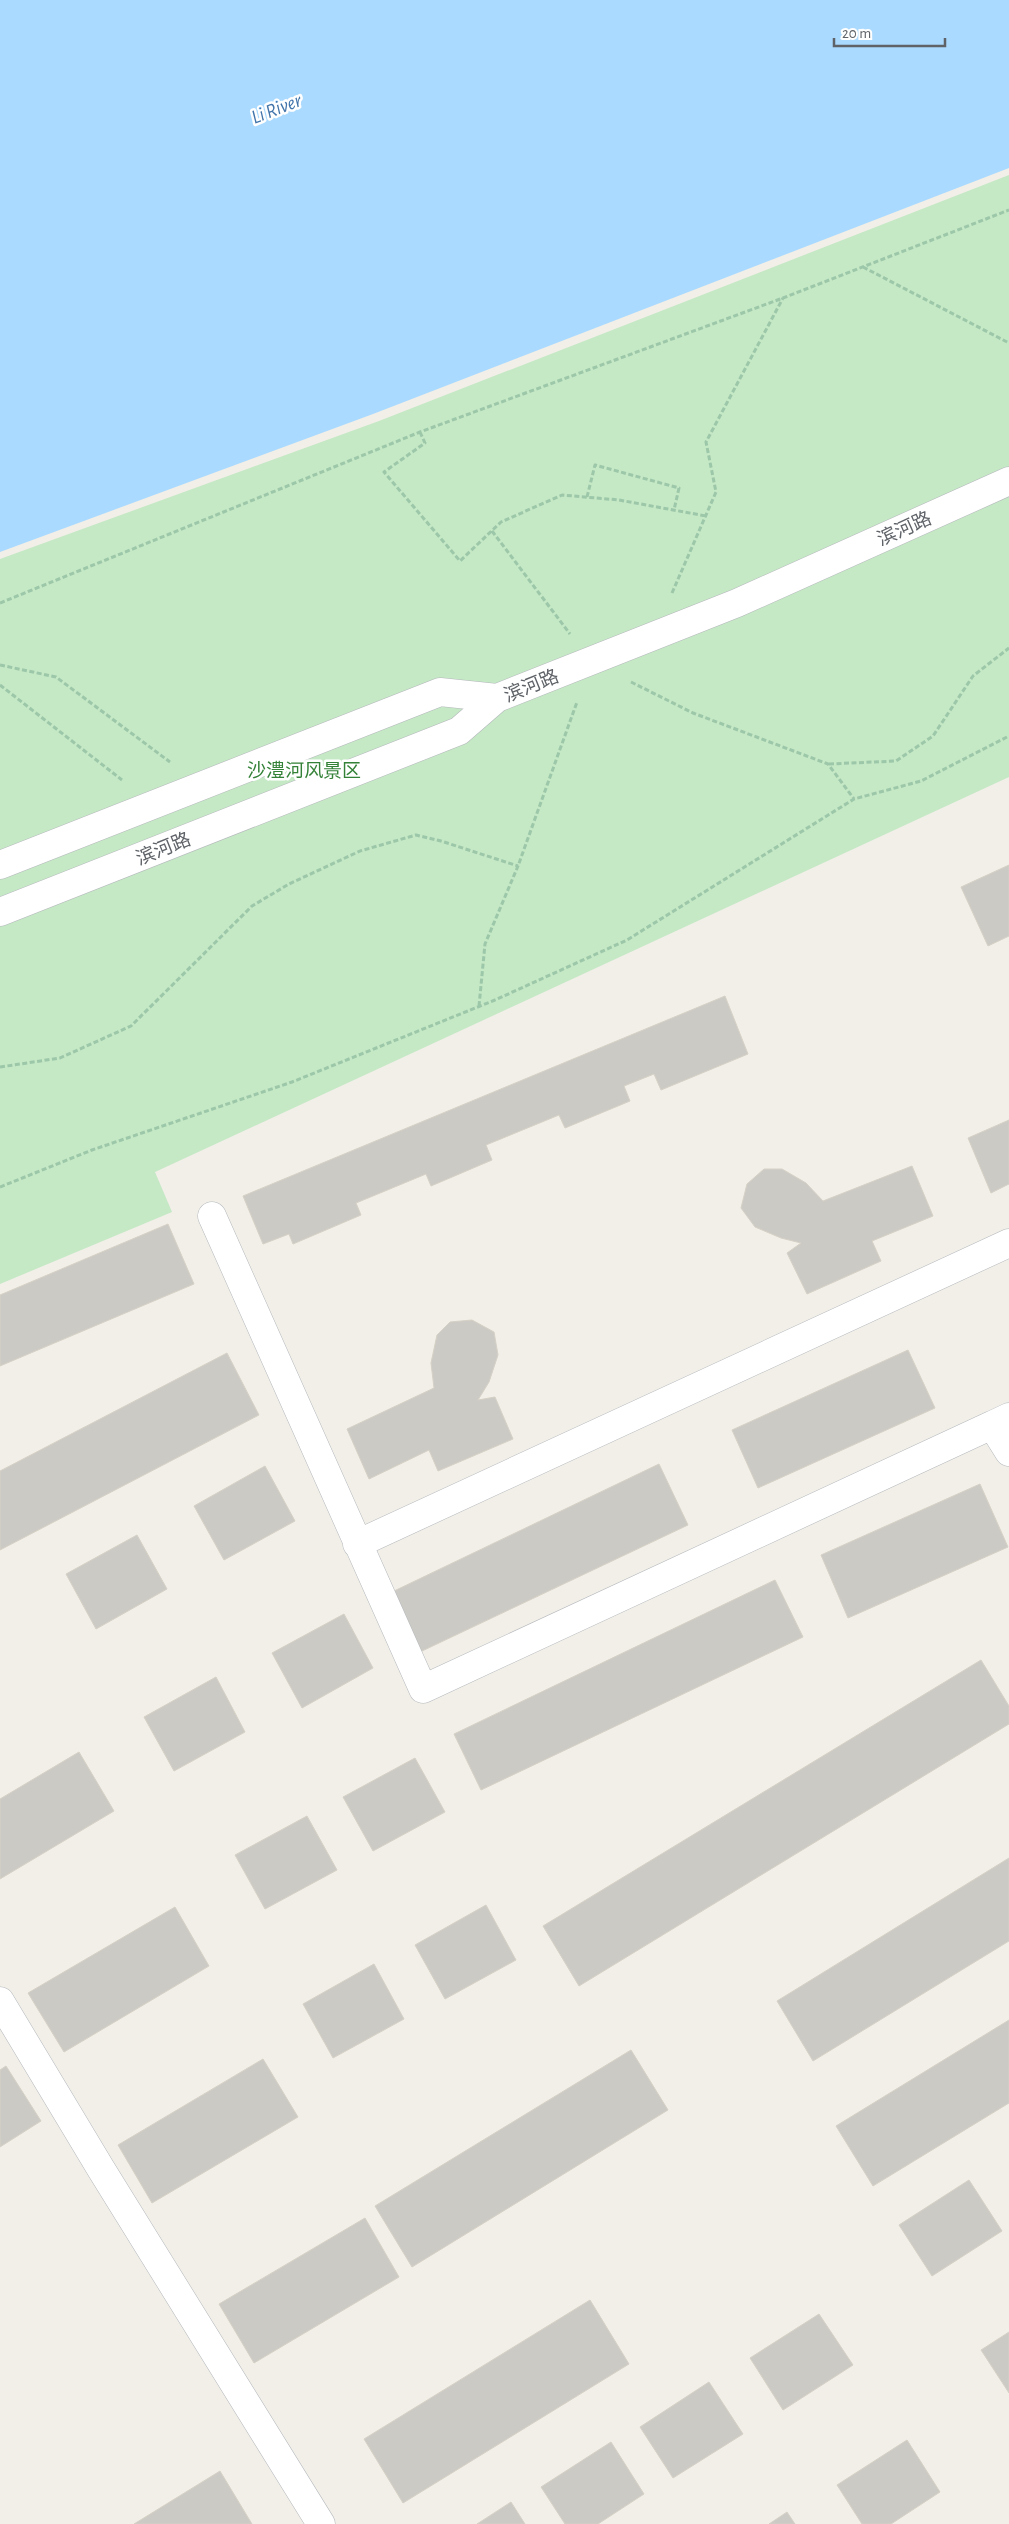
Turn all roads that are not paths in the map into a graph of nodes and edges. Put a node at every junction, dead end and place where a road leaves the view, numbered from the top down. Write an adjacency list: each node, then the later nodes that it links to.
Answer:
1 (1009, 481): 2 (street, 滨河路)
2 (497, 698): 3 (street); 4 (street, 滨河路)
3 (153, 805): 4 (street); 5 (street)
4 (168, 846): 6 (street, 滨河路)
5 (0, 865)
6 (0, 912)
7 (212, 1216): 11 (street)
8 (1009, 1243): 11 (street)
9 (1001, 1421): 10 (street); 11 (street)
10 (1009, 1452)
11 (357, 1544)
12 (0, 2001): 13 (street)
13 (321, 2524)

